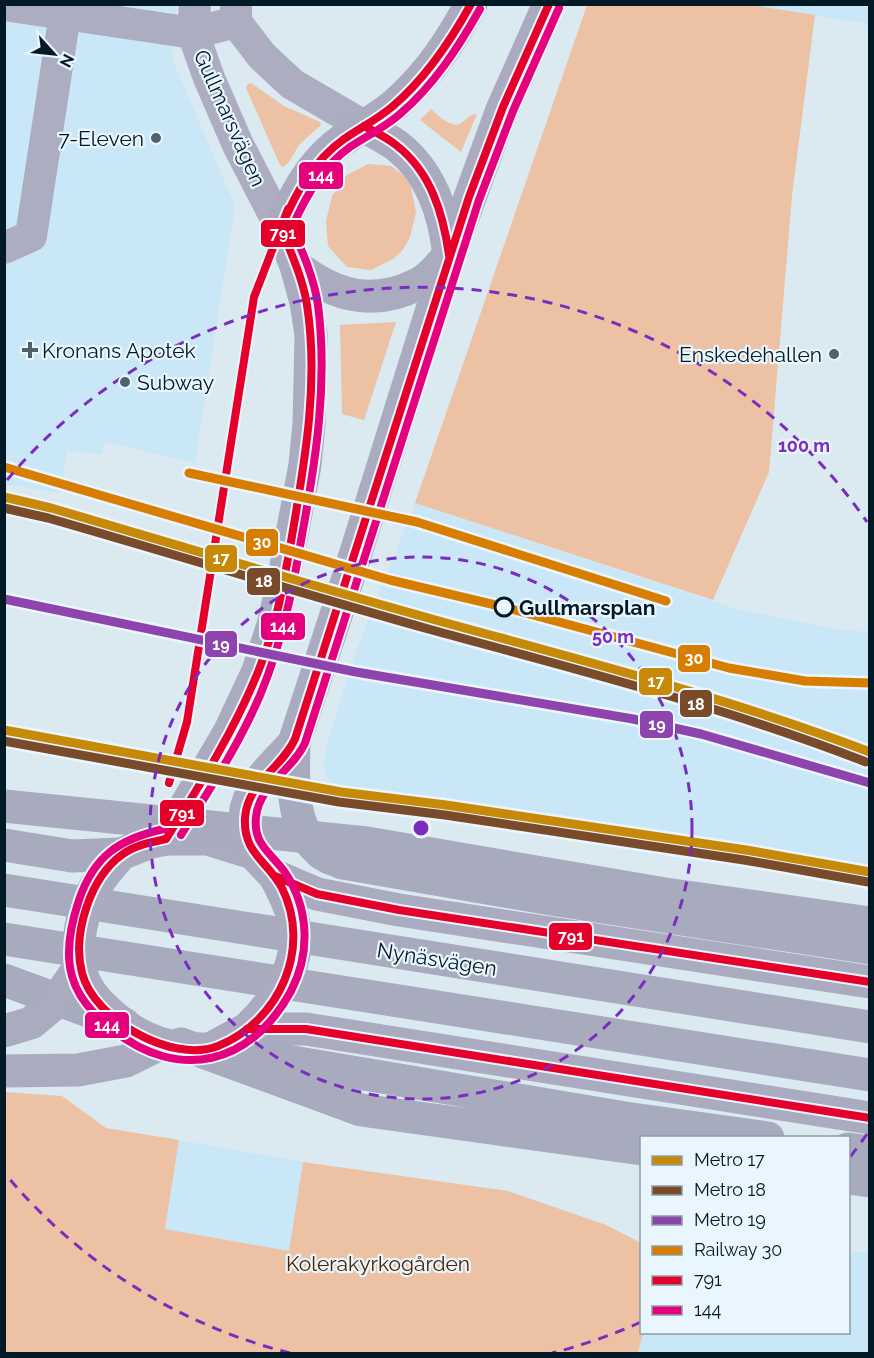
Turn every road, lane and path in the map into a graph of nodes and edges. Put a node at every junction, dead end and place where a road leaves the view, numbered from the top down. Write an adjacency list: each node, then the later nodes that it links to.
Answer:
1 (471, 4): 7 (main road)
2 (549, 4): 10 (main road)
3 (4, 5): 5 (street)
4 (236, 13): 6 (street); 7 (street)
5 (65, 14): 6 (street); 9 (street)
6 (194, 19): 8 (street, Gullmarsvägen)
7 (364, 126): 8 (main road); 10 (main road)
8 (281, 228): 11 (main road)
9 (4, 248)
10 (449, 255): 11 (main road); 12 (main road)
11 (296, 266): 14 (main road, bridge)
12 (294, 743): 16 (main road, bridge); 22 (highway, bridge)
13 (4, 806): 20 (highway)
14 (166, 839): 16 (main road); 17 (main road)
15 (4, 845): 17 (highway)
16 (253, 853): 18 (main road)
17 (121, 854): 23 (main road, bridge)
18 (275, 876): 25 (main road); 27 (main road, bridge)
19 (4, 890): 26 (highway, Nynäsvägen)
20 (870, 923)
21 (4, 939): 32 (highway)
22 (870, 948)
23 (79, 968): 28 (main road, bridge); 29 (main road, bridge)
24 (4, 980): 35 (highway)
25 (870, 982)
26 (870, 1027)
27 (247, 1029): 30 (main road); 33 (main road)
28 (4, 1031)
29 (160, 1044): 30 (main road, bridge); 31 (main road)
30 (210, 1049): 34 (highway)
31 (4, 1071)
32 (870, 1075)
33 (870, 1118)
34 (761, 1136)
35 (640, 1149)
36 (850, 1149): 37 (highway)
37 (870, 1152)
38 (850, 1178): 39 (highway)
39 (870, 1181)

